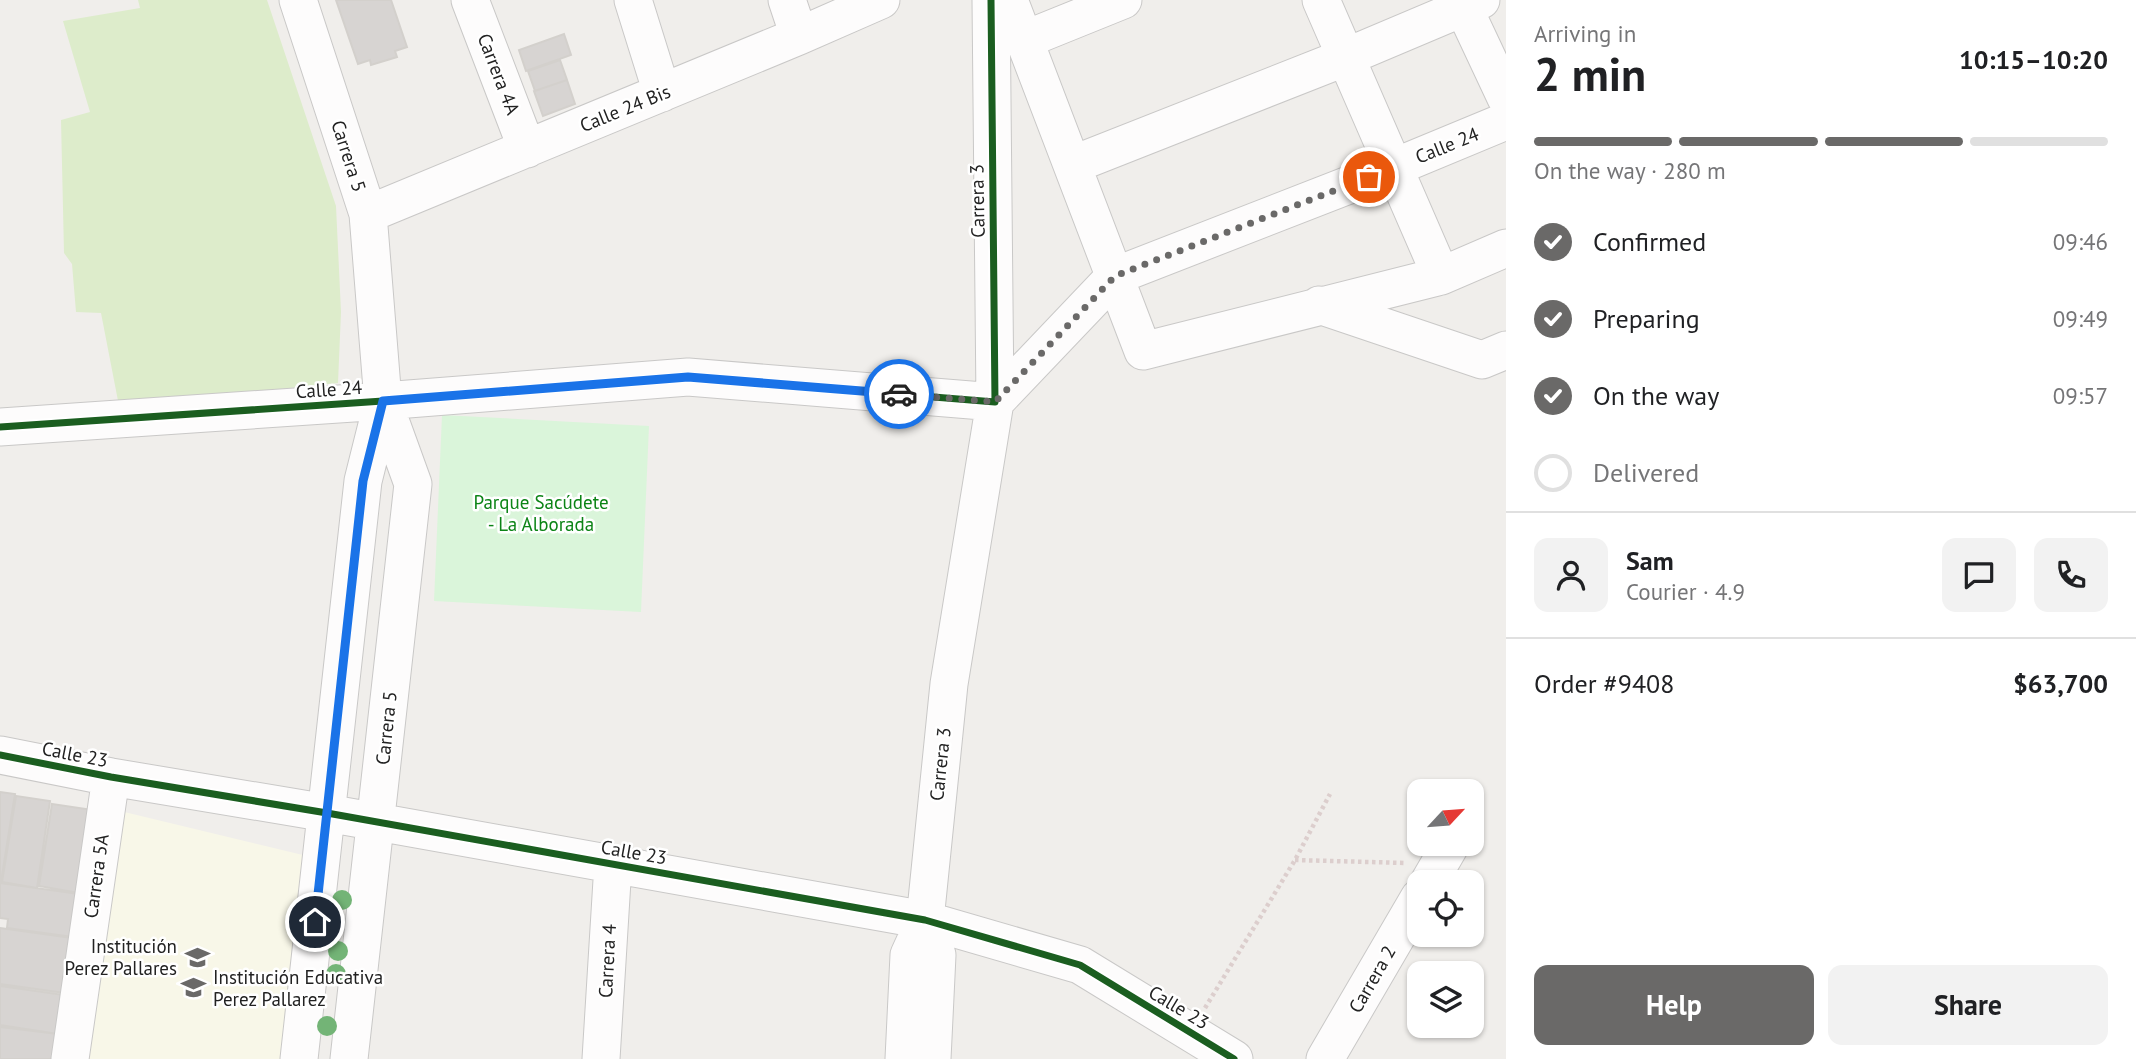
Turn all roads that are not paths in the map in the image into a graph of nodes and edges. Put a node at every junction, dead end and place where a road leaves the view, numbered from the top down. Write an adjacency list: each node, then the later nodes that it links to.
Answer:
1 (298, 0): 20 (street, Carrera 5)
2 (470, 0): 17 (street, Carrera 4A)
3 (633, 0): 14 (street)
4 (787, 0): 11 (street)
5 (881, 0): 11 (street, Calle 24 Bis)
6 (991, 0): 27 (street, Carrera 3)
7 (1009, 0): 12 (street)
8 (1124, 0): 12 (street)
9 (1321, 0): 13 (street)
10 (1468, 2): 13 (street); 15 (street)
11 (799, 36): 14 (street, Calle 24 Bis)
12 (1024, 40): 18 (street)
13 (1346, 57): 18 (street); 19 (street)
14 (662, 93): 17 (street, Calle 24 Bis)
15 (1506, 98)
16 (1506, 121): 19 (street, Calle 24)
17 (527, 149): 20 (street, Calle 24 Bis)
18 (1072, 165): 22 (street)
19 (1395, 167): 22 (street, Calle 24); 23 (street)
20 (368, 214): 26 (street, Carrera 5)
21 (1506, 248): 23 (street)
22 (1115, 276): 24 (street); 27 (street)
23 (1441, 276): 24 (street)
24 (1319, 305): 25 (street)
25 (1506, 350)
26 (383, 401): 27 (street, Calle 24); 28 (street, Calle 24); 31 (street, Carrera 5); 32 (street, Carrera 5)
27 (995, 402): 35 (street, Carrera 3)
28 (0, 427)
29 (0, 755): 30 (street, Calle 23)
30 (111, 777): 31 (street, Calle 23); 36 (street, Carrera 5A)
31 (327, 813): 32 (street, Calle 23); 37 (street, Carrera 5)
32 (376, 822): 33 (street, Calle 23); 38 (street, Carrera 5)
33 (612, 864): 35 (street, Calle 23); 39 (street, Carrera 4)
34 (1407, 919): 43 (street, Carrera 2)
35 (925, 920): 40 (street, Carrera 3); 41 (street, Carrera 3); 42 (street, Calle 23)
36 (70, 1059)
37 (299, 1059)
38 (349, 1059)
39 (601, 1059)
40 (904, 1059)
41 (932, 1059)
42 (1234, 1059)
43 (1325, 1059)

